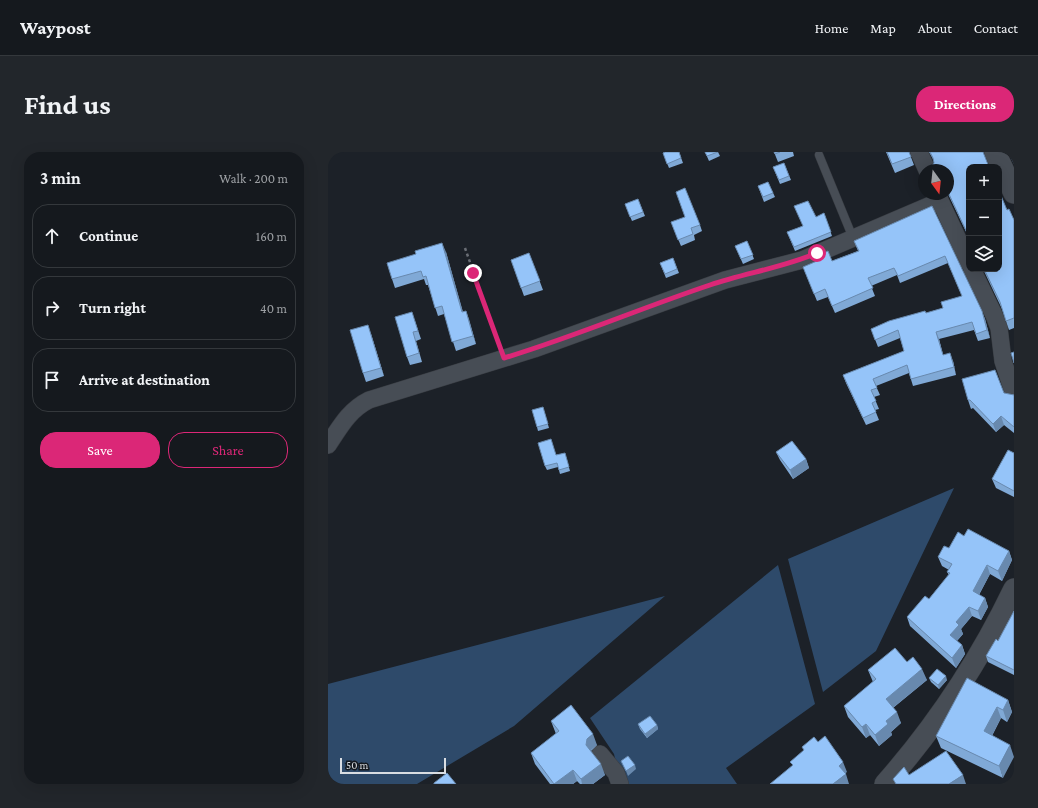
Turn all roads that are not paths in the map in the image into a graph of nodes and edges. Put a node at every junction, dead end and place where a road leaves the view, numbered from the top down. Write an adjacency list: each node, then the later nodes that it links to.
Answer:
1 (919, 152): 4 (street)
2 (995, 152): 5 (street)
3 (819, 155): 8 (lane)
4 (924, 164)
5 (1014, 193)
6 (935, 200): 8 (street)
7 (940, 200): 9 (street)
8 (853, 238): 12 (street)
9 (966, 256)
10 (973, 272): 11 (street)
11 (1014, 394)
12 (328, 445)
13 (1014, 589): 16 (street)
14 (600, 754): 15 (street)
15 (620, 784)
16 (886, 784)

